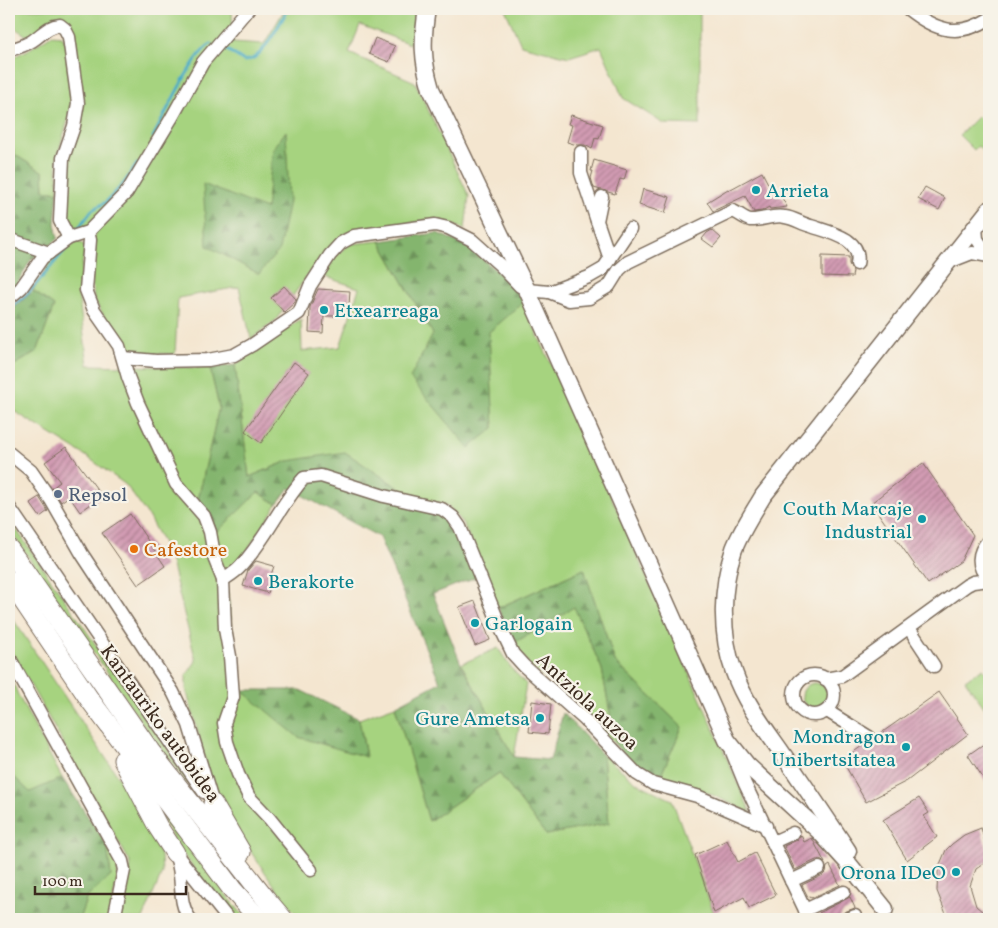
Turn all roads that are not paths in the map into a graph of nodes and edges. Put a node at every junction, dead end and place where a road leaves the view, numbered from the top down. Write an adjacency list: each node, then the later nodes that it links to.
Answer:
1 (248, 9): 12 (street)
2 (427, 9): 20 (main road)
3 (908, 9): 4 (street)
4 (989, 19)
5 (9, 50): 13 (street)
6 (582, 152): 9 (street)
7 (602, 197): 9 (street)
8 (989, 210): 10 (main road)
9 (597, 221): 17 (street)
10 (976, 228): 16 (street); 18 (main road)
11 (630, 229): 17 (street)
12 (85, 234): 13 (street); 23 (street)
13 (69, 238): 15 (street)
14 (9, 239): 15 (street)
15 (49, 253): 22 (street)
16 (988, 255): 18 (street)
17 (610, 259): 21 (street)
18 (949, 262): 53 (main road)
19 (857, 264): 21 (street)
20 (526, 290): 21 (street); 23 (street); 42 (main road)
21 (549, 292)
22 (9, 298)
23 (123, 358): 30 (street)
24 (9, 454): 43 (street)
25 (9, 507): 43 (street)
26 (989, 540): 28 (street)
27 (9, 548): 52 (highway, Kantauriko autobidea)
28 (980, 563): 31 (street); 32 (street)
29 (9, 580): 39 (highway, Kantauriko autobidea)
30 (222, 580): 44 (street, Antziola auzoa); 49 (street)
31 (989, 580): 32 (street)
32 (972, 582): 33 (street)
33 (909, 628): 35 (street); 36 (street)
34 (9, 657): 55 (street)
35 (934, 666)
36 (842, 676): 37 (street); 38 (street)
37 (826, 679): 38 (street); 40 (street)
38 (834, 694): 40 (street)
39 (90, 700): 47 (highway); 58 (highway, Kantauriko autobidea)
40 (827, 711): 41 (street)
41 (870, 736)
42 (727, 740): 44 (street); 53 (main road)
43 (213, 804): 52 (highway)
44 (766, 826): 46 (street)
45 (793, 833): 46 (street)
46 (773, 842): 50 (street)
47 (175, 853): 56 (street); 57 (street)
48 (819, 868): 50 (street)
49 (310, 870)
50 (791, 881): 54 (street)
51 (844, 892): 54 (street)
52 (266, 899): 59 (highway, Kantauriko autobidea)
53 (887, 914)
54 (806, 915)
55 (114, 919)
56 (190, 919)
57 (228, 919)
58 (259, 919)
59 (283, 919)

